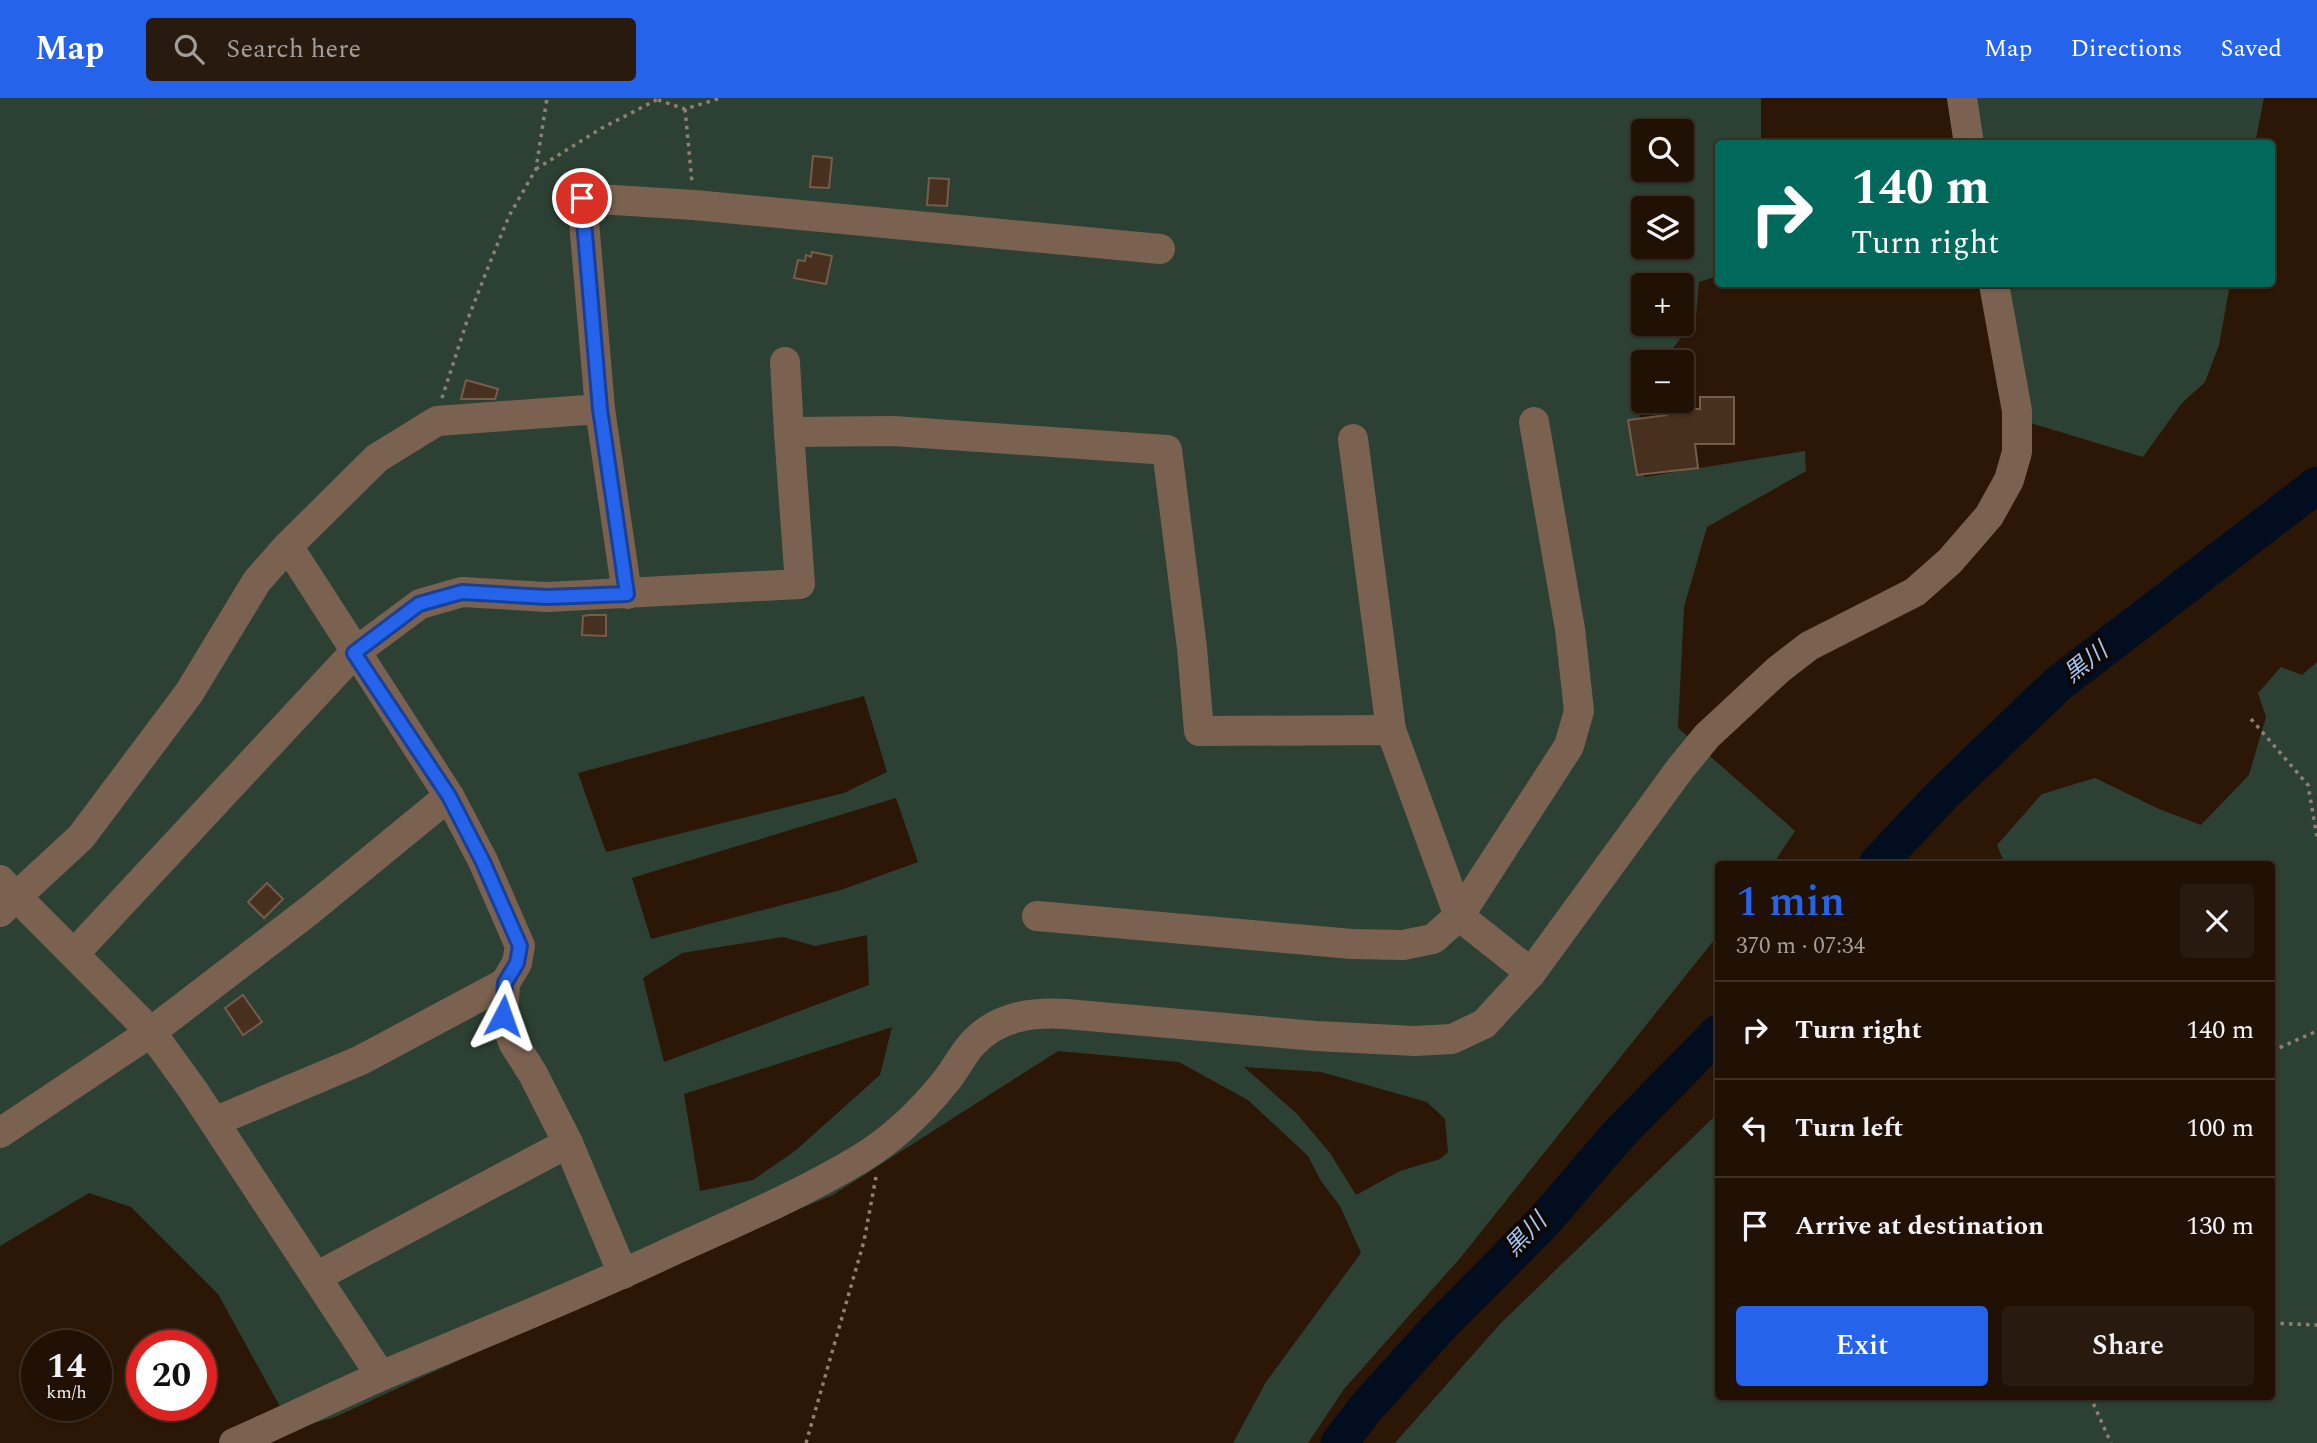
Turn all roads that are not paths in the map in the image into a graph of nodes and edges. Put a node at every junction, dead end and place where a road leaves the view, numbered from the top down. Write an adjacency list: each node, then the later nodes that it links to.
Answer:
1 (1962, 98): 2 (street)
2 (1968, 140)
3 (1160, 249): 6 (street)
4 (1995, 287): 19 (street)
5 (785, 362): 8 (street)
6 (600, 409): 10 (street); 11 (street)
7 (1534, 422): 17 (street)
8 (789, 432): 11 (street); 13 (street)
9 (1353, 439): 13 (street)
10 (288, 546): 12 (street); 15 (street)
11 (627, 594): 12 (street)
12 (354, 653): 14 (street); 18 (street)
13 (1391, 730): 17 (street)
14 (449, 796): 20 (street); 21 (street)
15 (6, 896): 18 (street)
16 (1037, 916): 17 (street)
17 (1459, 916): 19 (street)
18 (74, 954): 21 (street)
19 (1531, 973): 25 (street)
20 (505, 983): 22 (street); 24 (street)
21 (151, 1032): 22 (street); 23 (street)
22 (214, 1122): 26 (street)
23 (0, 1133)
24 (568, 1143): 25 (street); 26 (street)
25 (623, 1274): 27 (street)
26 (316, 1277): 27 (street)
27 (382, 1376): 28 (street)
28 (234, 1443)

